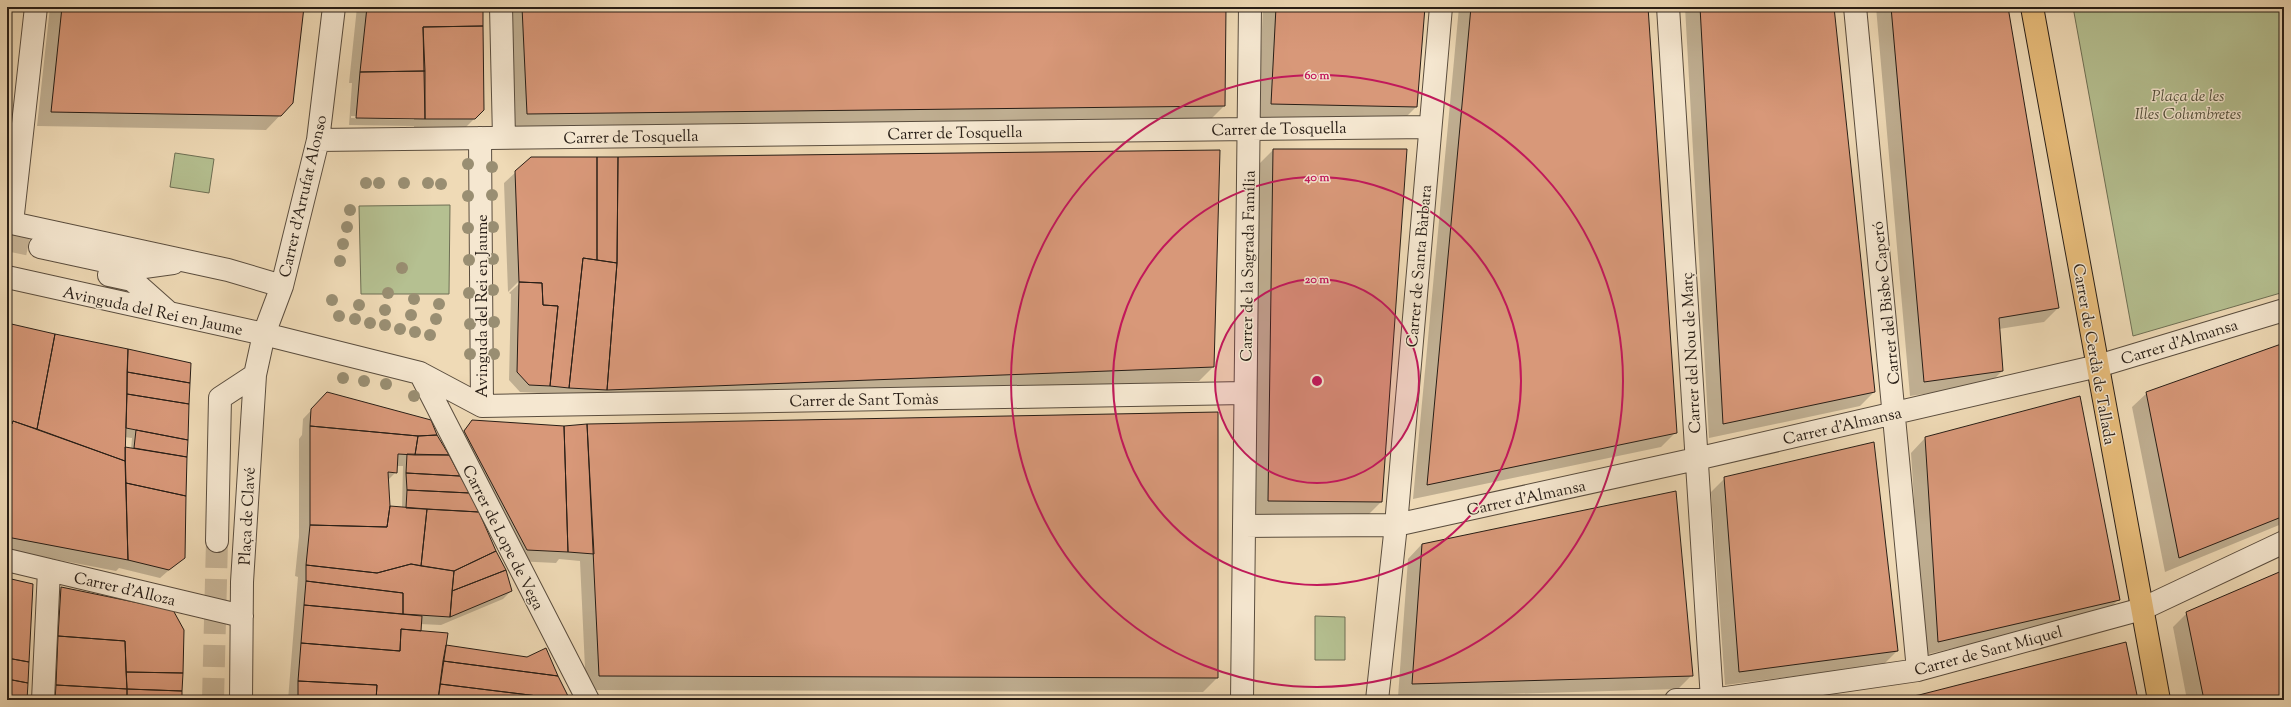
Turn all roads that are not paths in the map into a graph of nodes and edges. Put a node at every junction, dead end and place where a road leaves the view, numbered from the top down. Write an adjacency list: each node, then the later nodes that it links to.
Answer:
1 (36, 7): 14 (street)
2 (334, 7): 13 (street, Carrer d'Arrufat Alonso)
3 (501, 7): 12 (street)
4 (1250, 7): 10 (street, Carrer de la Sagrada Família)
5 (1441, 7): 9 (street, Carrer de Santa Bàrbara)
6 (1668, 7): 27 (street, Carrer del Nou de Març)
7 (1855, 7): 26 (street, Carrer del Bisbe Caperó)
8 (2032, 7): 21 (main road, Carrer de Cerdà de Tallada)
9 (1429, 126): 10 (street, Carrer de Tosquella); 28 (street, Carrer de Santa Bàrbara)
10 (1249, 128): 12 (street, Carrer de Tosquella); 24 (street, Carrer de la Sagrada Família)
11 (480, 138): 12 (street, Carrer de Tosquella); 13 (street); 25 (street, Avinguda del Rei en Jaume)
12 (504, 138)
13 (318, 140): 17 (street, Carrer d'Arrufat Alonso)
14 (9, 222): 15 (street)
15 (186, 261): 17 (street); 19 (street)
16 (7, 277): 19 (street, Avinguda del Rei en Jaume)
17 (282, 286): 20 (street, Carrer d'Arrufat Alonso)
18 (2284, 310): 21 (street, Carrer d'Almansa)
19 (170, 314): 20 (street, Avinguda del Rei en Jaume)
20 (264, 334): 22 (street, Avinguda del Rei en Jaume); 23 (street, Plaça de Clavé)
21 (2098, 366): 26 (street, Carrer d'Almansa); 34 (main road, Carrer de Cerdà de Tallada)
22 (420, 373): 25 (street, Avinguda del Rei en Jaume); 40 (street, Carrer de Lope de Vega)
23 (255, 375): 30 (street); 35 (street, Plaça de Clavé)
24 (1245, 393): 25 (street, Carrer de Sant Tomàs); 29 (street, Carrer de la Sagrada Família)
25 (482, 406)
26 (1896, 412): 27 (street, Carrer d'Almansa); 36 (street, Carrer del Bisbe Caperó)
27 (1696, 459): 28 (street, Carrer d'Almansa); 44 (street, Carrer del Nou de Març)
28 (1396, 525): 29 (street, Carrer d'Almansa); 42 (street, Carrer de Santa Bàrbara)
29 (1244, 526): 41 (street, Carrer de la Sagrada Família)
30 (217, 541)
31 (2284, 542): 34 (street, Carrer de Sant Miquel)
32 (7, 560): 33 (street, Carrer d'Alloza)
33 (49, 570): 35 (street, Carrer d'Alloza); 38 (street)
34 (2142, 609): 36 (street, Carrer de Sant Miquel); 45 (main road, Carrer de Cerdà de Tallada)
35 (242, 616): 37 (street, Plaça de Clavé)
36 (1918, 670): 44 (street, Carrer de Sant Miquel)
37 (241, 691): 39 (street)
38 (43, 700)
39 (254, 700)
40 (588, 700)
41 (1242, 700)
42 (1378, 700)
43 (1676, 700): 44 (street, Carrer de Sant Miquel)
44 (1712, 700)
45 (2159, 700)

